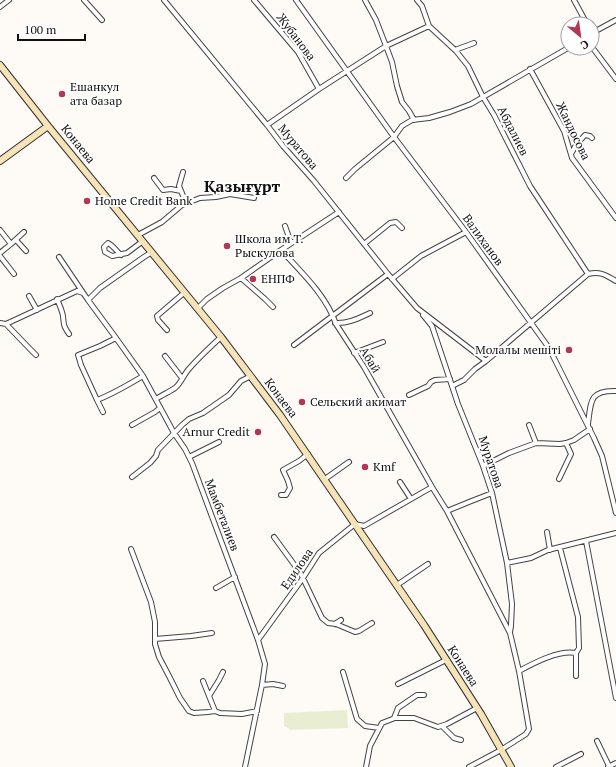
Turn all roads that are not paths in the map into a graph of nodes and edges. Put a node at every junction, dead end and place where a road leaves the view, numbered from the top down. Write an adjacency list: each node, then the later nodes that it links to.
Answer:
1 (9, 0): 9 (street)
2 (84, 0): 11 (street)
3 (164, 0): 29 (street, Муратова)
4 (254, 0): 26 (street, Жубанова)
5 (296, 0): 22 (street, Валиханов)
6 (366, 0): 16 (street)
7 (417, 0): 13 (street, Абдалиев)
8 (574, 0): 10 (street)
9 (0, 7)
10 (583, 16)
11 (102, 20)
12 (616, 20): 14 (street)
13 (429, 26): 16 (street); 17 (street, Абдалиев)
14 (600, 29)
15 (474, 43): 17 (street)
16 (386, 46): 22 (street); 28 (street)
17 (455, 50): 27 (street, Абдалиев)
18 (560, 53): 21 (street)
19 (599, 56): 25 (street)
20 (0, 65): 23 (main road, Конаева)
21 (530, 70): 27 (street); 33 (street, Жандосова)
22 (347, 71): 26 (street); 31 (street, Валиханов)
23 (6, 72): 24 (street); 30 (main road, Конаева)
24 (0, 76)
25 (616, 79)
26 (319, 88): 29 (street)
27 (483, 97): 28 (street); 62 (street, Абдалиев)
28 (414, 120): 31 (street)
29 (267, 125): 41 (street, Муратова)
30 (48, 126): 34 (main road); 48 (main road, Конаева)
31 (394, 137): 37 (street); 47 (street, Валиханов)
32 (592, 138): 33 (street)
33 (571, 155): 42 (street, Жандосова)
34 (0, 161)
35 (182, 172): 38 (street)
36 (154, 178): 38 (street)
37 (346, 178)
38 (181, 191): 40 (street)
39 (254, 198): 40 (street)
40 (186, 203): 48 (street)
41 (339, 212): 51 (street); 53 (street, Муратова)
42 (616, 218)
43 (285, 226): 51 (street)
44 (402, 228): 53 (street)
45 (0, 230): 52 (street)
46 (24, 232): 49 (street)
47 (466, 232): 64 (street); 79 (street, Валиханов)
48 (138, 234): 50 (main road, Конаева)
49 (16, 240): 52 (street); 55 (street)
50 (143, 241): 56 (main road, Конаева); 58 (street)
51 (291, 243): 54 (street)
52 (11, 244): 57 (street)
53 (364, 244): 61 (street, Муратова)
54 (281, 250): 63 (street); 76 (street, Абай)
55 (26, 251)
56 (152, 252): 66 (main road, Конаева); 70 (street)
57 (0, 255): 60 (street)
58 (121, 255)
59 (59, 256): 67 (street, Мамбеталиев)
60 (14, 274)
61 (388, 274): 64 (street, Муратова); 76 (street)
62 (588, 274): 65 (street); 79 (street)
63 (241, 278): 71 (street); 72 (street)
64 (392, 278): 73 (street, Муратова)
65 (616, 281)
66 (184, 292): 72 (main road, Конаева); 81 (street)
67 (85, 294): 69 (street); 70 (street, Мамбеталиев)
68 (29, 296): 74 (street)
69 (57, 299): 74 (street); 82 (street)
70 (88, 300): 84 (street, Мамбеталиев)
71 (272, 307)
72 (198, 308): 83 (main road, Конаева)
73 (417, 308): 90 (street, Муратова); 94 (street, Муратова)
74 (37, 310): 80 (street)
75 (370, 313): 78 (street)
76 (333, 316): 78 (street, Абай); 86 (street)
77 (0, 323): 80 (street)
78 (335, 323): 87 (street, Абай)
79 (530, 323): 90 (street); 102 (street, Валиханов)
80 (6, 324): 88 (street)
81 (167, 330)
82 (68, 334)
83 (220, 337): 92 (main road, Конаева); 93 (street)
84 (116, 338): 91 (street, Мамбеталиев); 99 (street)
85 (383, 342): 87 (street)
86 (294, 345)
87 (354, 353): 118 (street, Абай)
88 (36, 355)
89 (165, 356): 93 (street)
90 (486, 361): 95 (street)
91 (142, 376): 98 (street, Мамбеталиев); 99 (street)
92 (251, 376): 106 (street); 110 (main road, Конаева)
93 (182, 378): 98 (street)
94 (450, 379): 95 (street, Муратова); 97 (street)
95 (452, 386): 113 (street, Муратова)
96 (616, 391): 102 (street)
97 (409, 395)
98 (156, 399): 100 (street, Мамбеталиев)
99 (97, 400): 101 (street)
100 (160, 408): 103 (street); 106 (street, Мамбеталиев)
101 (103, 412)
102 (588, 424): 105 (street, Валиханов)
103 (132, 425)
104 (529, 425): 108 (street)
105 (590, 429): 109 (street); 123 (street, Валиханов)
106 (174, 433): 111 (street, Мамбеталиев); 114 (street)
107 (219, 442): 111 (street)
108 (536, 443): 109 (street); 113 (street)
109 (566, 443): 116 (street)
110 (308, 454): 115 (main road, Конаева); 120 (street)
111 (189, 457): 134 (street, Мамбеталиев)
112 (348, 462): 115 (street)
113 (483, 466): 119 (street, Муратова)
114 (132, 477)
115 (325, 479): 124 (main road, Конаева)
116 (559, 479)
117 (400, 482): 121 (street)
118 (432, 487): 121 (street); 122 (street, Абай)
119 (492, 494): 122 (street); 133 (street, Муратова)
120 (281, 496)
121 (411, 499): 124 (street)
122 (447, 511): 142 (street, Абай)
123 (616, 513)
124 (355, 524): 135 (street, Едилова); 136 (main road, Конаева)
125 (547, 532): 131 (street)
126 (616, 533): 128 (street)
127 (274, 537): 135 (street)
128 (586, 541): 129 (street); 157 (street)
129 (560, 548): 131 (street); 145 (street)
130 (131, 549): 143 (street)
131 (550, 550): 133 (street)
132 (428, 564): 136 (street)
133 (507, 564): 142 (street, Муратова)
134 (235, 577): 137 (street); 144 (street, Мамбеталиев)
135 (303, 578): 140 (street); 144 (street, Едилова)
136 (397, 585): 146 (main road, Конаева)
137 (216, 588)
138 (341, 620): 140 (street)
139 (372, 622): 140 (street)
140 (335, 624)
141 (212, 633): 143 (street)
142 (510, 633): 147 (street)
143 (155, 639): 159 (street)
144 (258, 640): 153 (street, Мамбеталиев)
145 (576, 653): 147 (street); 150 (street)
146 (446, 660): 152 (street); 158 (main road, Конаева)
147 (519, 671): 166 (street)
148 (223, 672): 156 (street)
149 (343, 672): 163 (street)
150 (576, 676)
151 (203, 681): 156 (street)
152 (398, 684)
153 (262, 685): 154 (street); 160 (street, Мамбеталиев)
154 (283, 686)
155 (424, 695): 161 (street)
156 (209, 696): 159 (street)
157 (616, 698)
158 (477, 708): 162 (street); 166 (main road, Конаева)
159 (215, 711): 160 (street)
160 (257, 711): 169 (street, Мамбеталиев)
161 (394, 718): 162 (street); 163 (street)
162 (442, 726): 164 (street)
163 (379, 728): 170 (street)
164 (461, 740)
165 (597, 741): 174 (street)
166 (501, 750): 171 (street); 172 (main road, Конаева)
167 (581, 754): 173 (street)
168 (616, 763): 174 (street)
169 (245, 767)
170 (366, 767)
171 (469, 767)
172 (511, 767)
173 (556, 767)
174 (608, 767)

